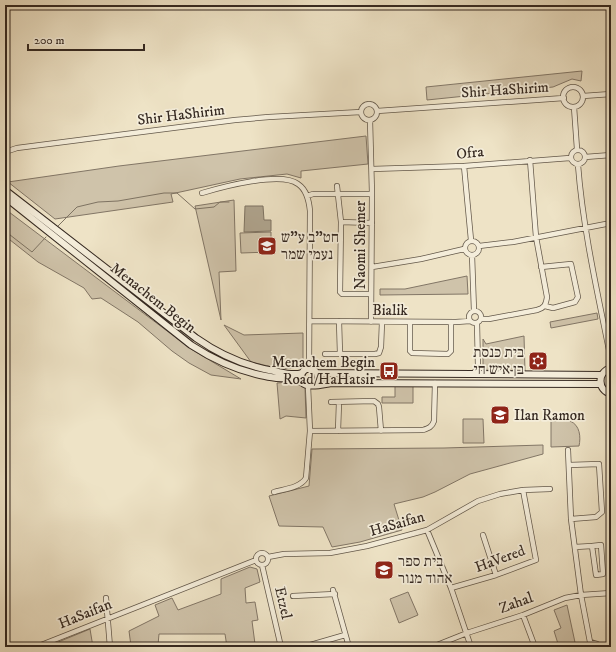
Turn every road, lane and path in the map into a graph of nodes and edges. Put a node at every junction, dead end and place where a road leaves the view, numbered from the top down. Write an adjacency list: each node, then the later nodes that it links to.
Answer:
1 (611, 94): 2 (street)
2 (583, 96): 3 (street); 4 (street)
3 (564, 98): 4 (street); 5 (street, Shir HaShirim)
4 (574, 107): 8 (street)
5 (377, 111): 6 (street); 7 (street)
6 (361, 112): 7 (street); 9 (street, Shir HaShirim)
7 (370, 120): 16 (street, Naomi Shemer)
8 (577, 150): 11 (street); 12 (street)
9 (5, 152)
10 (611, 155): 11 (street)
11 (585, 157): 14 (street)
12 (570, 158): 13 (street, Ofra); 14 (street)
13 (530, 160): 15 (street, Ofra); 28 (street)
14 (578, 165): 27 (street)
15 (464, 166): 16 (street, Ofra); 29 (street)
16 (372, 169): 21 (street, Naomi Shemer)
17 (337, 186): 20 (street)
18 (5, 190): 54 (main road, Menachem Begin)
19 (202, 192): 22 (street)
20 (338, 194): 21 (street); 22 (street); 24 (street)
21 (372, 194): 25 (street, Naomi Shemer)
22 (307, 196): 41 (street)
23 (5, 198): 60 (main road, Menachem Begin)
24 (341, 222): 25 (street); 37 (street)
25 (372, 223): 35 (street, Naomi Shemer)
26 (611, 223): 27 (street)
27 (586, 227): 28 (street); 50 (street)
28 (536, 237): 30 (street); 36 (street)
29 (471, 240): 30 (street); 31 (street)
30 (479, 246): 32 (street)
31 (464, 249): 32 (street); 35 (street)
32 (472, 255): 39 (street)
33 (611, 256): 34 (street)
34 (611, 260)
35 (372, 267): 37 (street, Naomi Shemer)
36 (541, 268): 38 (street); 38 (street)
37 (371, 294): 43 (street, Naomi Shemer)
38 (545, 306): 40 (street)
39 (474, 311): 40 (street); 47 (street)
40 (481, 319): 47 (street)
41 (310, 321): 42 (street, Bialik); 52 (street)
42 (339, 321): 43 (street, Bialik); 49 (street)
43 (371, 322): 44 (street, Bialik)
44 (382, 322): 45 (street, Bialik); 49 (street)
45 (410, 322): 46 (street, Bialik); 46 (street)
46 (451, 322): 47 (street, Bialik)
47 (473, 322): 51 (street)
48 (325, 354): 49 (street)
49 (340, 354)
50 (611, 360)
51 (478, 367): 56 (street); 57 (street)
52 (309, 368): 54 (main road); 55 (main road)
53 (611, 368): 58 (main road)
54 (302, 373): 60 (main road)
55 (317, 373): 56 (main road); 60 (main road)
56 (474, 373): 57 (main road)
57 (482, 373): 58 (main road)
58 (601, 375): 61 (main road)
59 (435, 383): 60 (main road, Menachem Begin); 61 (main road, Menachem Begin); 67 (street)
60 (308, 384): 65 (street)
61 (600, 384): 62 (main road)
62 (611, 394)
63 (331, 402): 64 (street)
64 (339, 402): 66 (street); 67 (street)
65 (310, 430): 66 (street); 72 (street)
66 (338, 431): 67 (street)
67 (381, 431)
68 (568, 450): 69 (street)
69 (569, 465): 73 (street); 73 (street)
70 (550, 489): 71 (street, HaSaifan)
71 (523, 490): 74 (street, HaSaifan); 81 (street, HaVered)
72 (274, 492)
73 (571, 519): 77 (street)
74 (426, 530): 78 (street, HaSaifan); 82 (street)
75 (483, 535): 81 (street)
76 (592, 546): 76 (street); 77 (street)
77 (574, 547): 84 (street)
78 (268, 557): 79 (street); 80 (street)
79 (256, 560): 80 (street); 88 (street, HaSaifan)
80 (262, 565): 94 (street, Etzel)
81 (496, 575): 82 (street, HaVered)
82 (451, 588): 89 (street)
83 (611, 593): 84 (street, Zahal)
84 (581, 595): 87 (street, Zahal); 99 (street)
85 (292, 596): 90 (street)
86 (106, 598): 88 (street)
87 (523, 615): 89 (street, Zahal); 98 (street)
88 (108, 618): 92 (street, HaSaifan); 93 (street)
89 (466, 633): 96 (street, Zahal); 97 (street)
90 (345, 635): 91 (street); 95 (street)
91 (307, 646)
92 (36, 647)
93 (110, 647)
94 (281, 647)
95 (349, 647)
96 (432, 647)
97 (471, 647)
98 (535, 647)
99 (597, 647)

